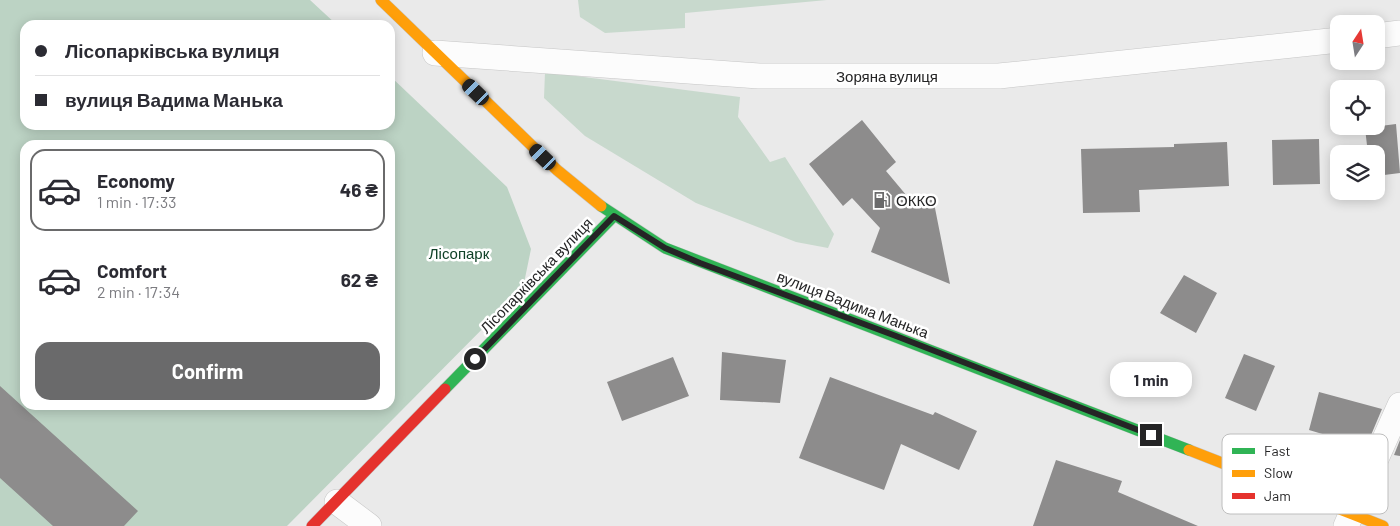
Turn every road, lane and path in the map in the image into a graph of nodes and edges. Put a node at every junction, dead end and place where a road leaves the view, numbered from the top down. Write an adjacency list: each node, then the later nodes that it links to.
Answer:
1 (381, 0): 5 (main road, вулиця Вадима Манька)
2 (1400, 33): 3 (street)
3 (1385, 35)
4 (1330, 41): 5 (street, Зоряна вулиця)
5 (435, 53): 6 (main road, вулиця Вадима Манька)
6 (614, 216): 9 (main road, вулиця Вадима Манька); 10 (main road, Лісопарківська вулиця)
7 (1400, 405): 8 (street)
8 (1387, 434)
9 (1222, 468)
10 (337, 502): 13 (main road, Лісопарківська вулиця); 14 (street)
11 (1334, 514): 12 (main road, вулиця Вадима Манька)
12 (1349, 520): 15 (main road, вулиця Вадима Манька)
13 (312, 526)
14 (369, 526)
15 (1383, 526)

